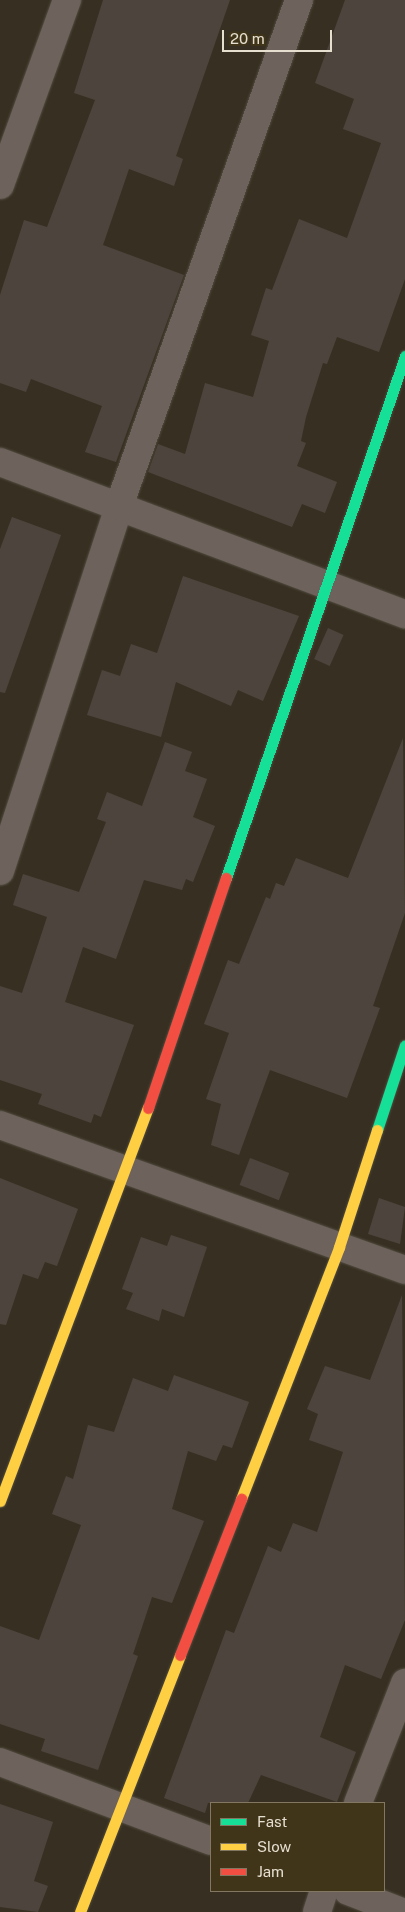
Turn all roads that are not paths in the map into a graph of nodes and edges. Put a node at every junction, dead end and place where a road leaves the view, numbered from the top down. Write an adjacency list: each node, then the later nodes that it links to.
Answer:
1 (67, 0): 3 (street)
2 (299, 0): 6 (street)
3 (0, 185)
4 (405, 356): 7 (street)
5 (0, 462): 6 (street)
6 (119, 506): 7 (street); 9 (street)
7 (324, 582): 8 (street); 12 (street)
8 (405, 614)
9 (0, 871)
10 (405, 1045): 13 (street)
11 (0, 1125): 12 (street)
12 (126, 1171): 13 (street); 15 (street)
13 (339, 1247): 14 (street); 19 (street)
14 (405, 1270)
15 (0, 1501)
16 (405, 1683): 18 (street)
17 (0, 1762): 19 (street)
18 (358, 1802)
19 (118, 1808): 20 (street); 23 (street)
20 (210, 1841)
21 (324, 1892): 24 (street)
22 (351, 1892): 25 (street)
23 (80, 1912)
24 (317, 1912)
25 (402, 1912)

